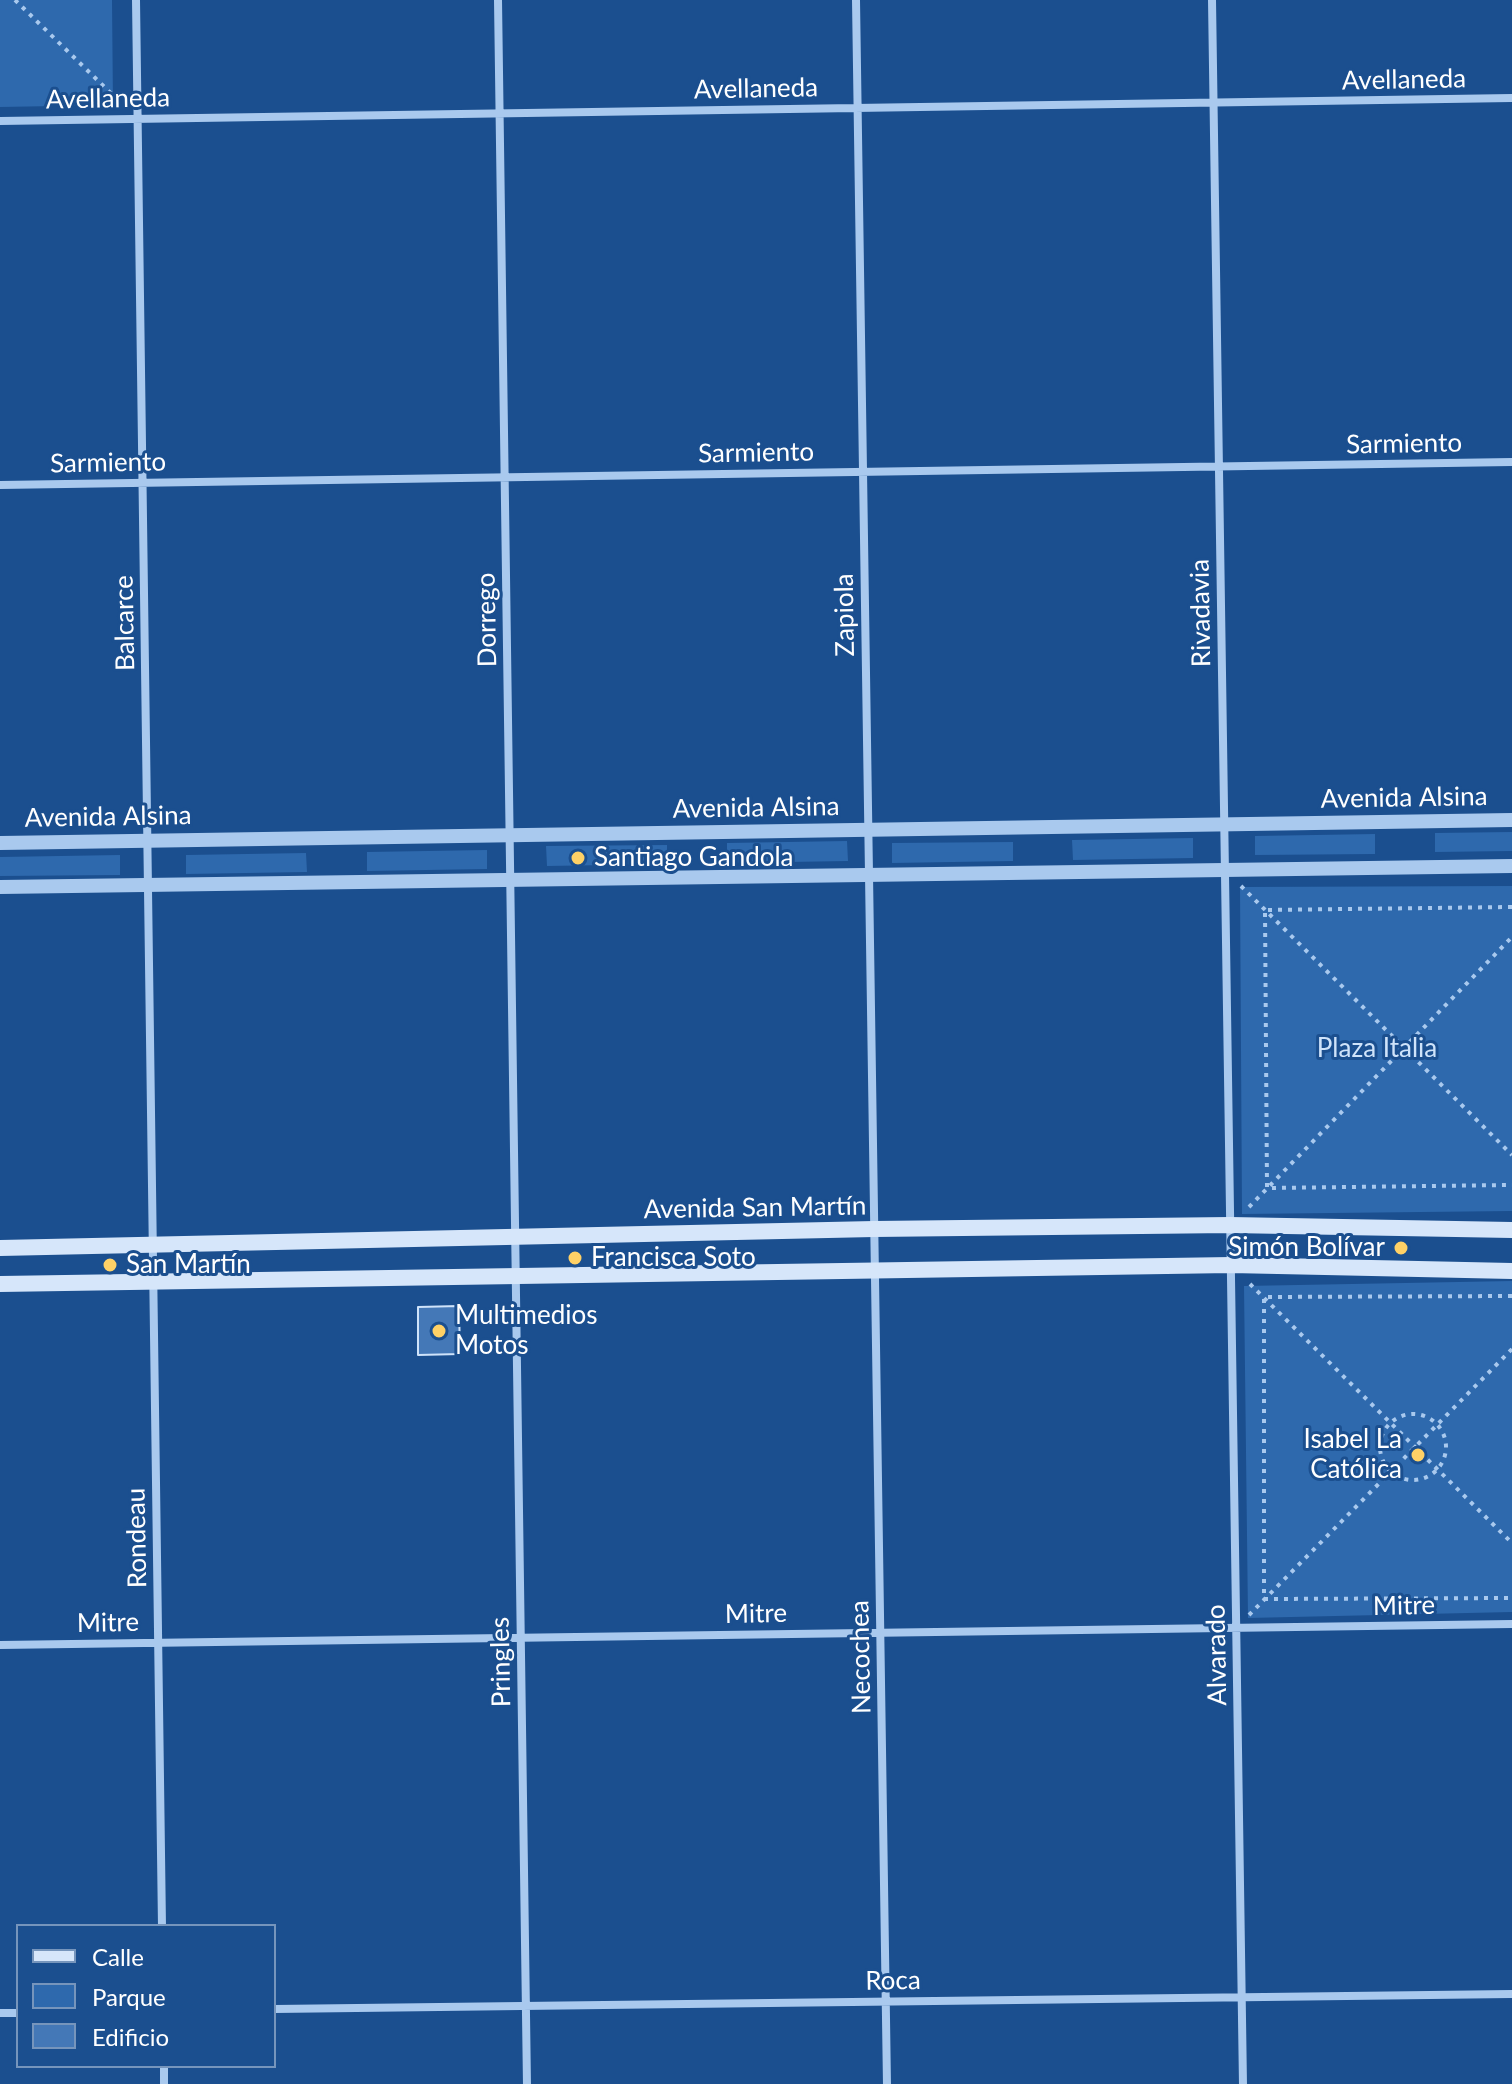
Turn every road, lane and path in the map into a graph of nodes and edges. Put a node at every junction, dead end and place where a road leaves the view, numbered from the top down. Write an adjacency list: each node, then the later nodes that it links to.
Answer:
1 (15, 0): 10 (path)
2 (136, 0): 10 (street, Balcarce)
3 (498, 0): 9 (street, Dorrego)
4 (856, 0): 8 (street, Zapiola)
5 (1212, 0): 7 (street, Rivadavia)
6 (1512, 98): 7 (street, Avellaneda)
7 (1214, 103): 8 (street, Avellaneda); 13 (street, Rivadavia)
8 (858, 108): 9 (street, Avellaneda); 14 (street, Zapiola)
9 (500, 113): 10 (street, Avellaneda); 15 (street, Dorrego)
10 (138, 119): 11 (street, Avellaneda); 16 (street, Balcarce)
11 (0, 121)
12 (1512, 462): 13 (street, Sarmiento)
13 (1219, 467): 14 (street, Sarmiento); 19 (street, Rivadavia)
14 (863, 472): 15 (street, Sarmiento); 20 (street, Zapiola)
15 (505, 477): 16 (street, Sarmiento); 21 (street, Dorrego)
16 (143, 483): 17 (street, Sarmiento); 22 (street, Balcarce)
17 (0, 485)
18 (1512, 820): 19 (street, Avenida Alsina)
19 (1224, 824): 20 (street, Avenida Alsina); 25 (street, Rivadavia)
20 (869, 830): 21 (street, Avenida Alsina); 26 (street, Zapiola)
21 (509, 835): 22 (street, Avenida Alsina); 27 (street, Dorrego)
22 (148, 841): 23 (street, Avenida Alsina); 28 (street, Balcarce)
23 (0, 843)
24 (1512, 866): 25 (street)
25 (1225, 870): 26 (street); 31 (path); 37 (street, Rivadavia)
26 (869, 874): 27 (street); 38 (street, Zapiola)
27 (510, 880): 28 (street); 40 (street, Dorrego)
28 (148, 885): 29 (street); 41 (street, Balcarce)
29 (0, 887)
30 (1512, 907): 31 (path)
31 (1265, 910): 33 (path); 36 (path)
32 (1512, 937): 33 (path)
33 (1404, 1047): 34 (path); 36 (path)
34 (1512, 1155)
35 (1512, 1185): 36 (path)
36 (1267, 1188): 37 (path)
37 (1230, 1225): 38 (main road, Avenida San Martín); 39 (main road, Avenida San Martín); 43 (street, Alvarado)
38 (874, 1229): 40 (main road, Avenida San Martín); 44 (street, Necochea)
39 (1512, 1230)
40 (515, 1239): 41 (main road, Avenida San Martín); 46 (street, Pringles)
41 (153, 1245): 42 (main road, Avenida San Martín); 47 (street, Rondeau)
42 (0, 1248)
43 (1231, 1265): 44 (main road); 45 (main road); 50 (path); 61 (street, Alvarado)
44 (875, 1270): 46 (main road); 62 (street, Necochea)
45 (1512, 1271)
46 (516, 1276): 47 (main road); 63 (street, Pringles)
47 (153, 1282): 48 (main road); 64 (street, Rondeau)
48 (0, 1284)
49 (1512, 1296): 50 (path)
50 (1264, 1297): 52 (path); 59 (path)
51 (1512, 1349): 53 (path)
52 (1391, 1424): 53 (path); 54 (path); 56 (path)
53 (1437, 1425): 54 (path); 55 (path)
54 (1415, 1447): 55 (path); 56 (path)
55 (1438, 1470): 56 (path); 57 (path)
56 (1392, 1471): 59 (path)
57 (1512, 1543)
58 (1512, 1598): 59 (path)
59 (1264, 1599): 61 (path)
60 (1512, 1624): 61 (street, Mitre)
61 (1236, 1628): 62 (street, Mitre); 68 (street, Alvarado)
62 (880, 1633): 63 (street, Mitre); 69 (street, Necochea)
63 (521, 1638): 64 (street, Mitre); 70 (street, Pringles)
64 (158, 1643): 65 (street, Mitre); 66 (street, Rondeau)
65 (0, 1645)
66 (162, 1924)
67 (1512, 1994): 68 (street, Roca)
68 (1242, 1997): 69 (street, Roca); 74 (street, Alvarado)
69 (886, 2002): 70 (street, Roca); 73 (street, Necochea)
70 (526, 2006): 71 (street, Roca); 72 (street, Pringles)
71 (276, 2009)
72 (527, 2084)
73 (887, 2084)
74 (1243, 2084)

